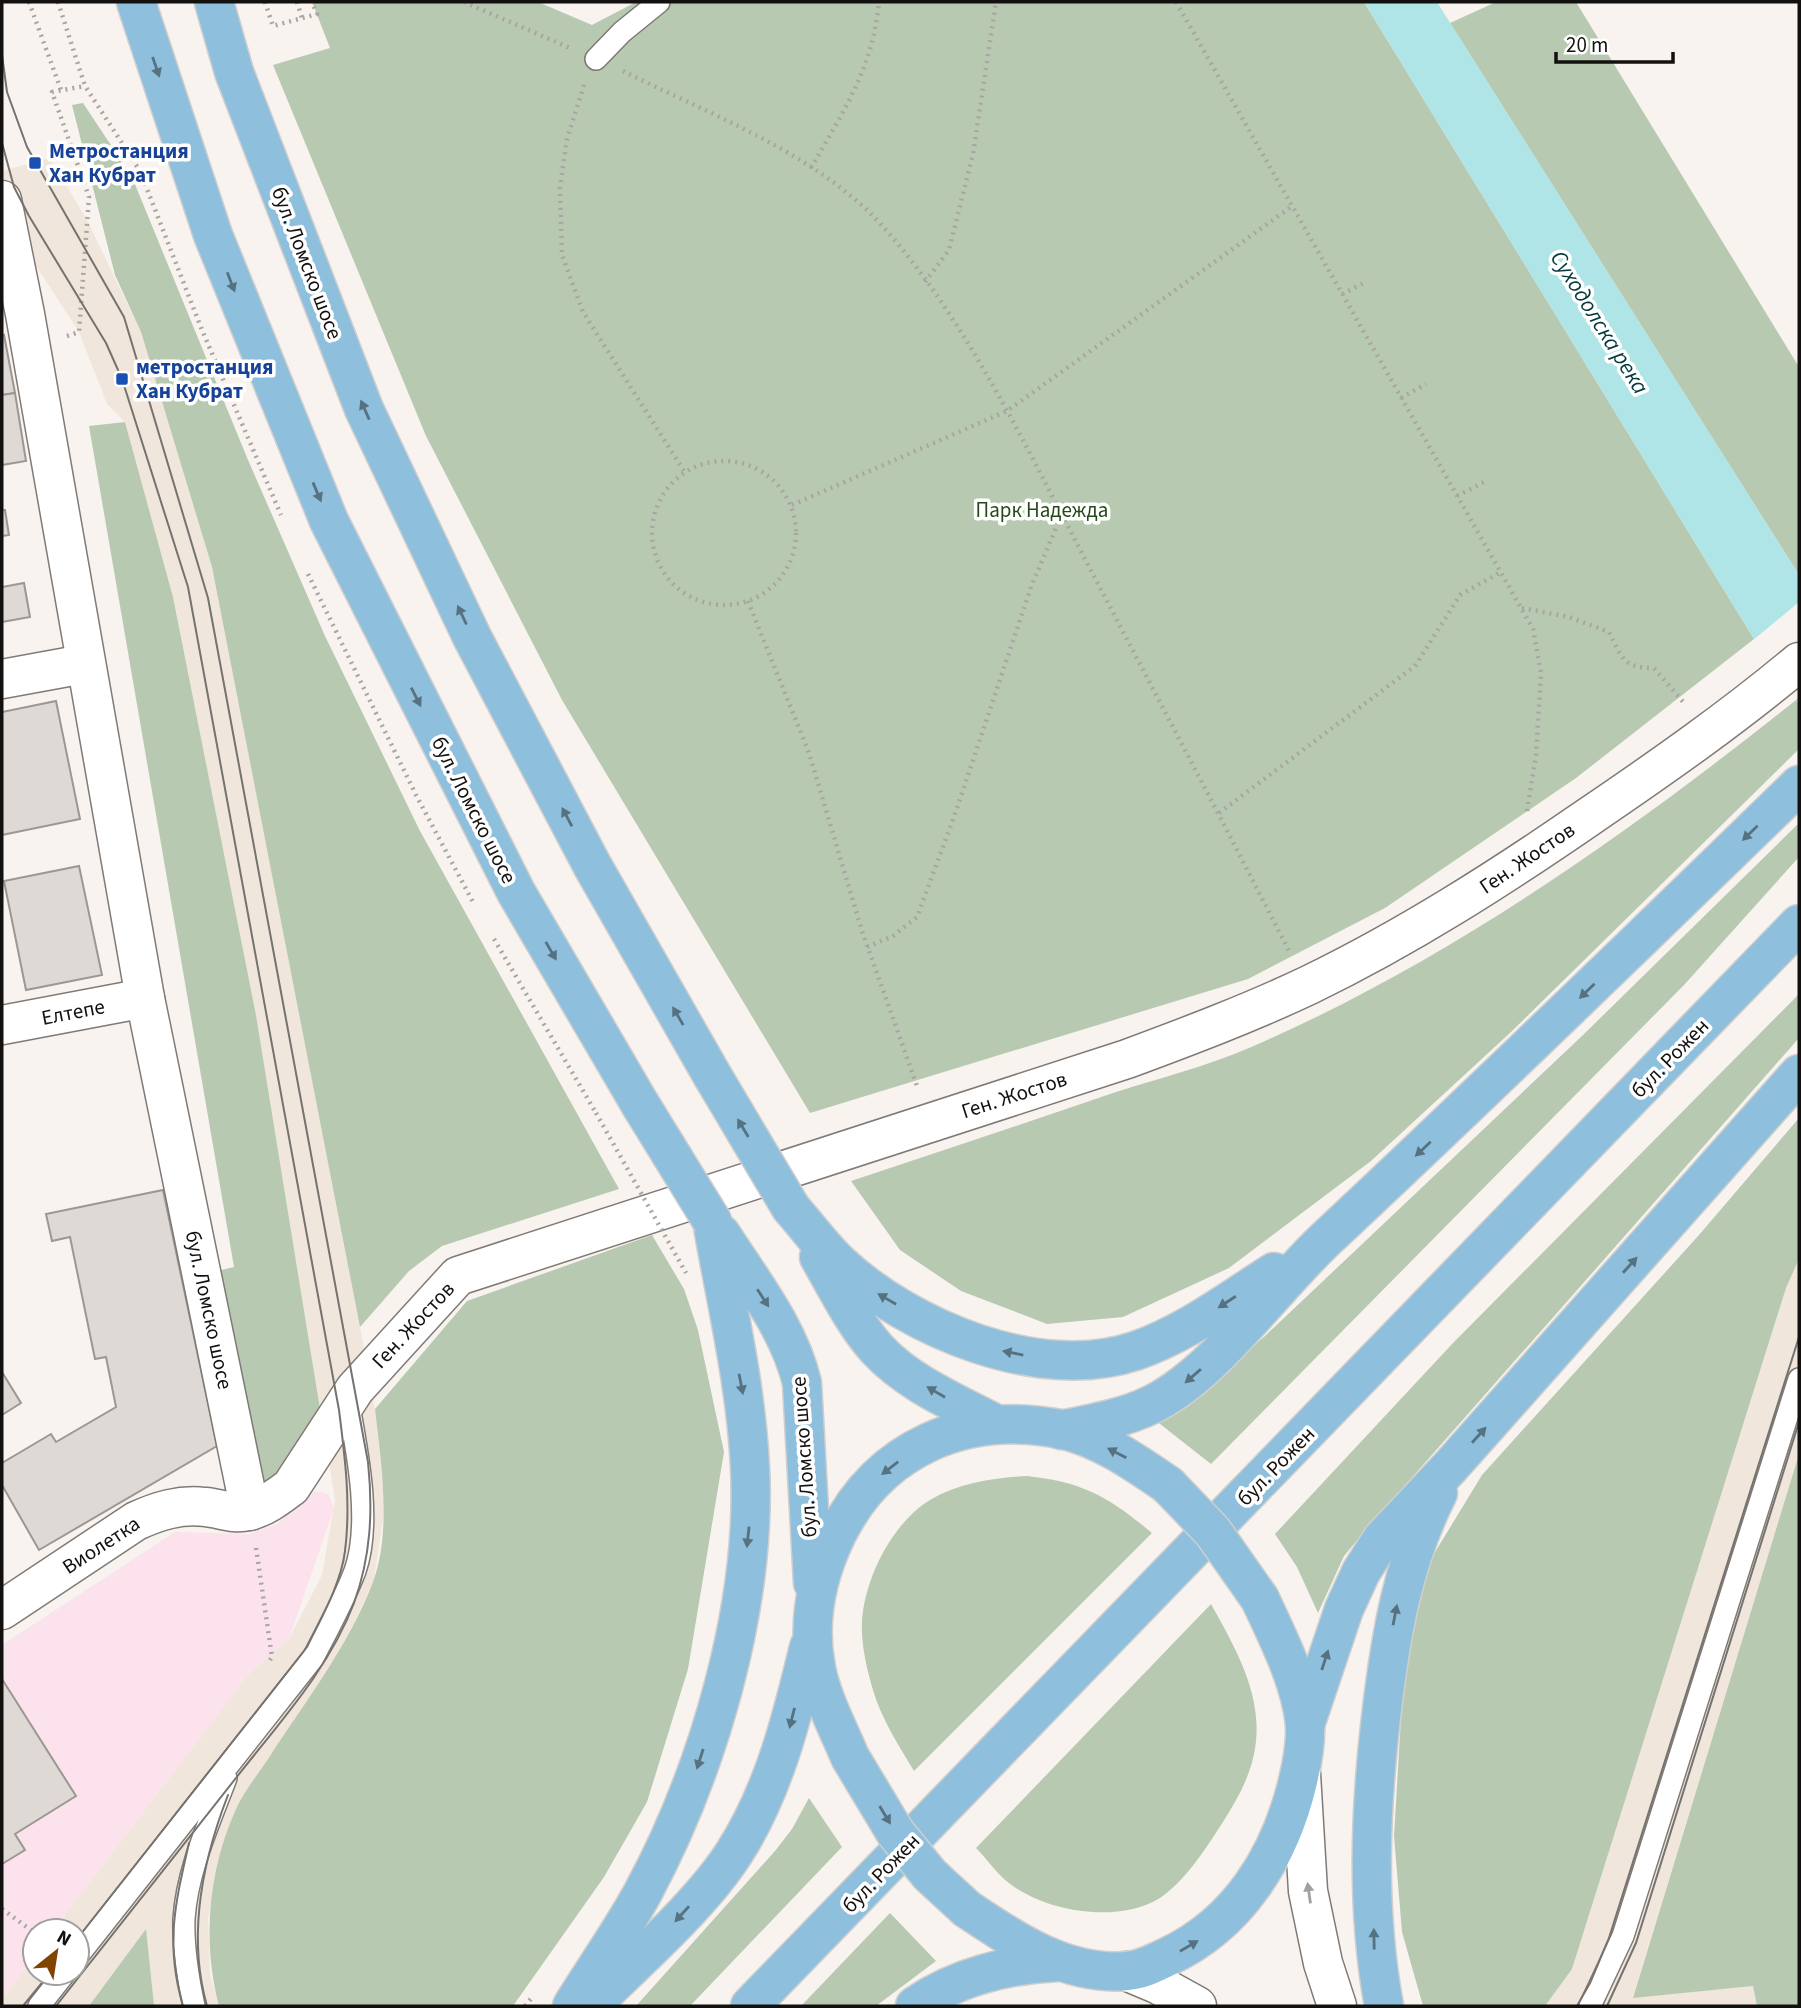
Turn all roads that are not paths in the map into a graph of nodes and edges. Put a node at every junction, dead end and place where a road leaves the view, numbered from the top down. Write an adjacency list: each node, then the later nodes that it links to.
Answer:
1 (136, 2): 16 (main road, бул. Ломско шосе, one-way to 16, bridge)
2 (214, 2): 15 (main road, бул. Ломско шосе, one-way to 2, bridge)
3 (659, 2): 4 (lane)
4 (596, 59)
5 (2, 200): 6 (street, бул. Ломско шосе)
6 (19, 327): 8 (street, бул. Ломско шосе)
7 (1799, 663): 19 (street, Ген. Жостов)
8 (84, 664): 9 (street); 12 (street, бул. Ломско шосе)
9 (2, 679)
10 (1799, 785): 17 (main road, one-way to 17)
11 (1799, 924): 37 (main road, бул. Рожен)
12 (145, 998): 13 (street, Елтепе); 23 (street, бул. Ломско шосе)
13 (2, 1026)
14 (1799, 1074): 22 (main road, one-way to 14)
15 (791, 1208): 17 (main road, one-way to 15); 20 (main road, бул. Ломско шосе, one-way to 15)
16 (712, 1221): 25 (main road, бул. Ломско шосе, one-way to 25); 35 (main road, one-way to 35)
17 (1325, 1239): 21 (main road, one-way to 21)
18 (1799, 1379): 42 (lane)
19 (348, 1399): 23 (street, Ген. Жостов); 27 (lane)
20 (996, 1424): 21 (main road); 25 (main road, one-way to 25)
21 (1061, 1430): 26 (main road, one-way to 21, bridge)
22 (1451, 1466): 26 (main road, one-way to 22); 41 (main road, one-way to 22)
23 (250, 1511): 24 (street, Виолетка)
24 (6, 1598)
25 (814, 1614): 30 (main road, бул. Ломско шосе, one-way to 30, bridge); 36 (main road, one-way to 36)
26 (1305, 1725): 28 (main road)
27 (233, 1760): 29 (lane); 34 (lane)
28 (1300, 1769): 31 (main road, one-way to 28); 40 (street, one-way to 28)
29 (91, 1939)
30 (1060, 1962): 31 (main road); 38 (main road)
31 (1126, 1971): 39 (street)
32 (54, 1987): 33 (lane)
33 (39, 2006)
34 (194, 2006)
35 (572, 2006)
36 (591, 2006)
37 (750, 2006)
38 (915, 2006)
39 (1197, 2006)
40 (1337, 2006)
41 (1384, 2006)
42 (1590, 2006)

